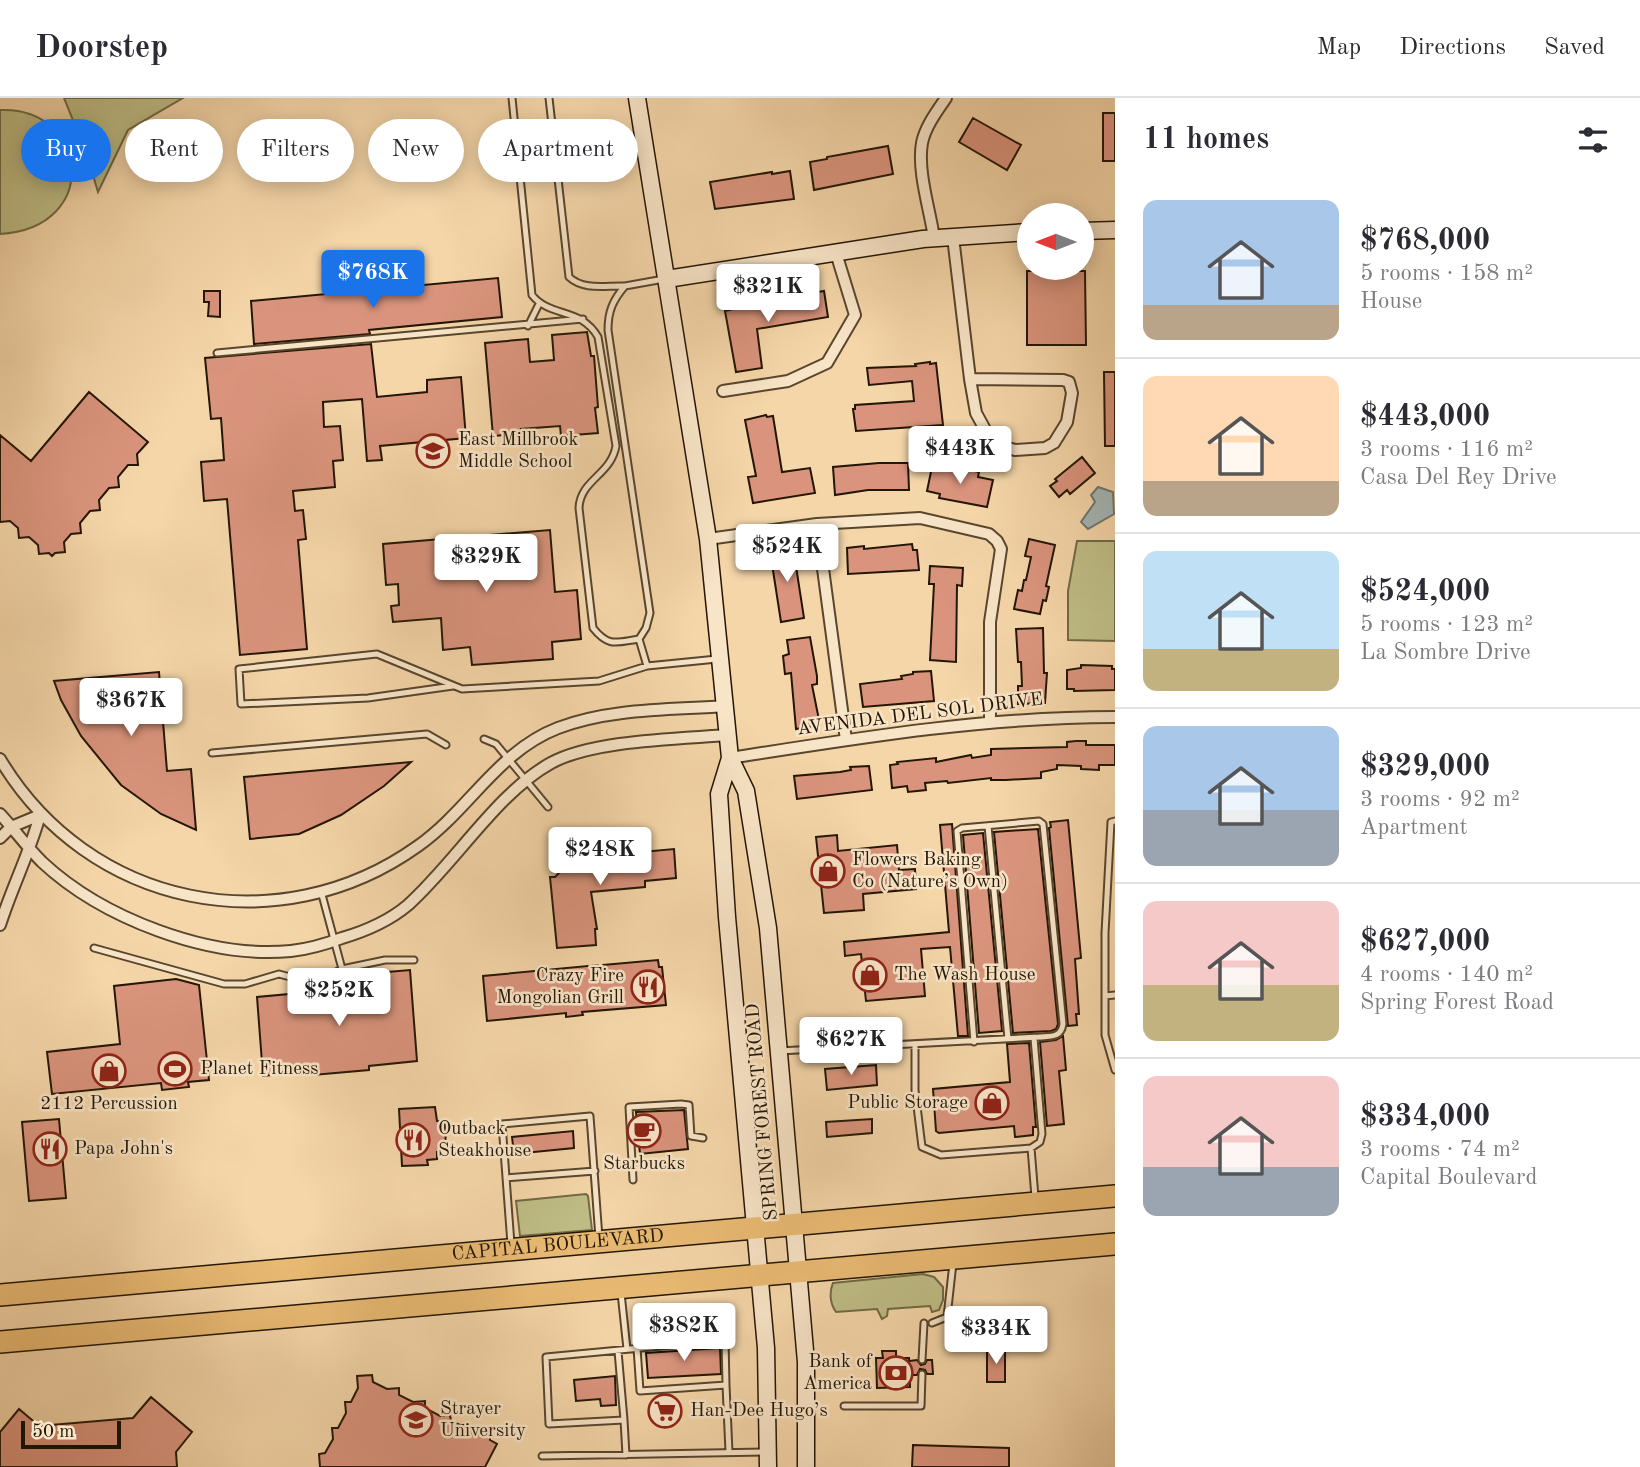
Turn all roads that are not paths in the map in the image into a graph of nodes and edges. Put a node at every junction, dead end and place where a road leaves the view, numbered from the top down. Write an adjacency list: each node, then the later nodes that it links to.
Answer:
1 (512, 98): 13 (lane)
2 (549, 98): 12 (lane)
3 (637, 98): 11 (main road, SPRING FOREST ROAD)
4 (946, 98): 9 (street)
5 (1115, 230): 6 (main road)
6 (1094, 231)
7 (1017, 233): 8 (main road)
8 (953, 237): 9 (main road); 17 (street)
9 (934, 238): 10 (main road)
10 (836, 253): 11 (main road); 18 (street)
11 (667, 279): 12 (lane); 20 (main road, SPRING FOREST ROAD)
12 (625, 286): 21 (lane)
13 (539, 304): 14 (lane); 15 (lane)
14 (583, 319): 15 (lane); 21 (lane)
15 (528, 326): 16 (lane)
16 (217, 353)
17 (970, 379): 17 (street)
18 (723, 391)
19 (817, 524): 20 (street); 27 (street); 30 (street)
20 (708, 539): 22 (main road, SPRING FOREST ROAD)
21 (639, 639): 23 (lane)
22 (722, 659): 23 (lane); 25 (main road, SPRING FOREST ROAD)
23 (647, 666): 24 (lane)
24 (453, 686): 24 (lane)
25 (726, 706): 28 (main road, SPRING FOREST ROAD); 33 (street)
26 (1115, 717): 27 (street, AVENIDA DEL SOL DRIVE)
27 (990, 722): 30 (street, AVENIDA DEL SOL DRIVE)
28 (728, 734): 34 (main road, SPRING FOREST ROAD); 36 (street)
29 (484, 739): 33 (lane)
30 (846, 740): 34 (street, AVENIDA DEL SOL DRIVE)
31 (446, 745): 32 (lane)
32 (212, 753)
33 (508, 758): 36 (lane); 46 (street)
34 (730, 758): 62 (main road, SPRING FOREST ROAD); 72 (main road, SPRING FOREST ROAD)
35 (0, 759): 39 (street)
36 (526, 780): 37 (lane); 50 (street)
37 (548, 807)
38 (0, 814): 42 (street)
39 (40, 814): 42 (street); 44 (street); 46 (street)
40 (1115, 821): 45 (lane)
41 (988, 826): 58 (lane); 59 (lane); 60 (lane)
42 (11, 827): 43 (street); 44 (street)
43 (0, 838)
44 (31, 849): 49 (street); 50 (street)
45 (1112, 859): 48 (lane)
46 (321, 891): 50 (lane)
47 (1115, 900): 48 (lane)
48 (1107, 901): 55 (lane)
49 (0, 925)
50 (334, 941): 53 (lane)
51 (94, 948): 53 (lane)
52 (414, 960): 53 (lane)
53 (342, 970)
54 (1115, 995): 55 (lane)
55 (1105, 996): 56 (lane)
56 (1105, 1035): 57 (lane); 63 (lane)
57 (1115, 1035)
58 (1034, 1038): 59 (lane); 65 (lane)
59 (1008, 1040): 60 (lane)
60 (974, 1042): 61 (lane)
61 (915, 1045): 62 (lane); 65 (lane)
62 (779, 1051): 71 (main road, SPRING FOREST ROAD)
63 (1115, 1070)
64 (703, 1138): 68 (lane)
65 (1031, 1147): 70 (lane)
66 (595, 1171): 67 (lane); 67 (lane); 73 (lane)
67 (506, 1178): 75 (lane)
68 (633, 1180)
69 (1115, 1196): 70 (highway, CAPITAL BOULEVARD)
70 (1035, 1203): 71 (highway, CAPITAL BOULEVARD)
71 (794, 1224): 72 (highway, CAPITAL BOULEVARD); 77 (main road, SPRING FOREST ROAD)
72 (755, 1227): 73 (highway, CAPITAL BOULEVARD); 78 (main road, SPRING FOREST ROAD)
73 (599, 1241): 75 (highway, CAPITAL BOULEVARD)
74 (1115, 1244): 76 (highway)
75 (512, 1249): 80 (highway, CAPITAL BOULEVARD)
76 (953, 1258): 77 (highway); 81 (lane)
77 (798, 1272): 78 (highway); 96 (main road, SPRING FOREST ROAD)
78 (759, 1275): 79 (highway); 95 (main road, SPRING FOREST ROAD)
79 (620, 1287): 83 (highway); 85 (lane)
80 (0, 1295)
81 (932, 1322)
82 (924, 1323): 87 (lane)
83 (0, 1342)
84 (637, 1348): 85 (lane); 89 (lane); 89 (lane)
85 (627, 1349): 86 (lane)
86 (618, 1351): 91 (lane); 91 (lane)
87 (922, 1360)
88 (922, 1374): 90 (lane)
89 (726, 1385): 92 (lane)
90 (844, 1406)
91 (624, 1420): 93 (lane)
92 (729, 1452): 93 (lane); 95 (lane)
93 (626, 1455): 94 (lane)
94 (542, 1456)
95 (768, 1459)
96 (806, 1467)

